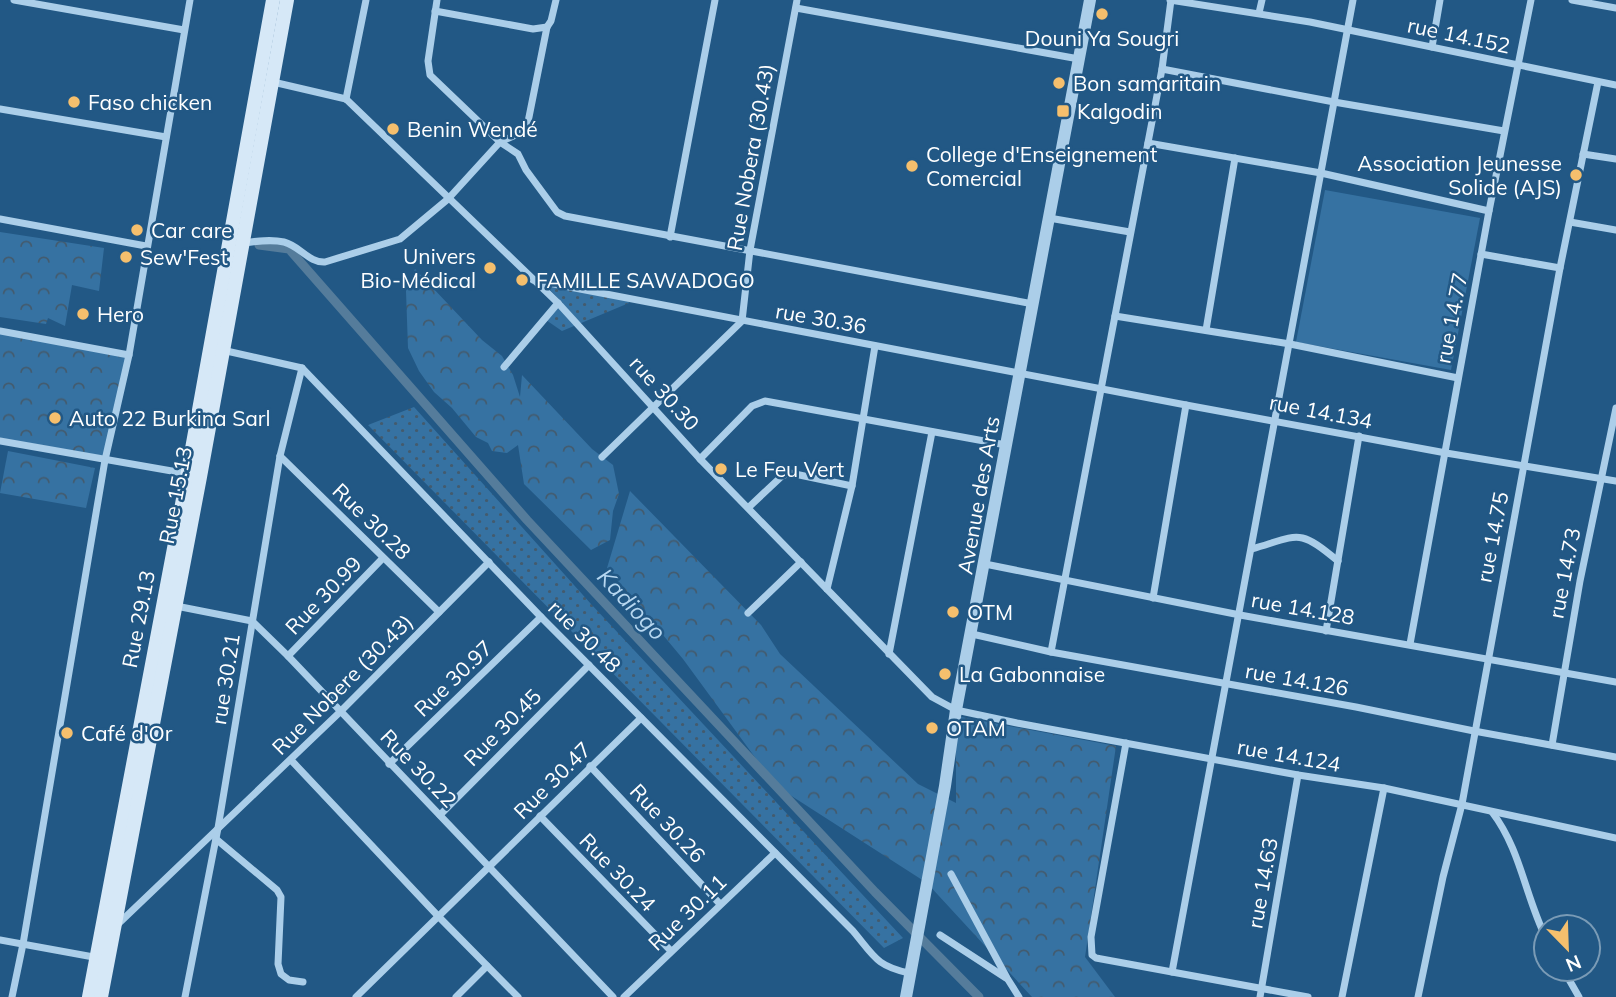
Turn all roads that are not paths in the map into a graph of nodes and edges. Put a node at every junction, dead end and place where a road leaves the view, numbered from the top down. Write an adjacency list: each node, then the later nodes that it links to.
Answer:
1 (14, 0): 21 (street)
2 (190, 0): 21 (street)
3 (273, 0): 85 (main road, Rue 29.13)
4 (288, 0): 27 (main road, Rue 15.13)
5 (366, 0): 30 (street)
6 (436, 0): 18 (street)
7 (555, 0): 20 (street)
8 (715, 0): 48 (street)
9 (1090, 0): 24 (street, Avenue des Arts)
10 (1171, 0): 19 (street, rue 14.152); 26 (street)
11 (1262, 0): 19 (street)
12 (1353, 0): 22 (street)
13 (1440, 0): 23 (street)
14 (1531, 0): 25 (street, rue 14.77)
15 (1572, 0): 17 (street)
16 (797, 4): 24 (street); 51 (street, Rue Nobera (30.43))
17 (1616, 8)
18 (435, 11): 20 (street); 35 (street)
19 (1259, 13): 22 (street, rue 14.152)
20 (547, 27): 35 (street)
21 (184, 30): 34 (street)
22 (1349, 30): 23 (street, rue 14.152); 31 (street)
23 (1432, 47): 25 (street, rue 14.152)
24 (1079, 59): 43 (street, Avenue des Arts)
25 (1517, 66): 28 (street, rue 14.152); 33 (street, rue 14.77)
26 (1162, 69): 31 (street); 36 (street)
27 (273, 82): 30 (street); 49 (main road, Rue 15.13)
28 (1598, 82): 29 (street, rue 14.152); 37 (street, rue 14.75)
29 (1616, 85)
30 (346, 99): 41 (street, rue 30.30)
31 (1334, 102): 33 (street); 40 (street)
32 (0, 109): 34 (street)
33 (1504, 131): 42 (street, rue 14.77)
34 (166, 137): 50 (street)
35 (500, 142): 41 (street); 48 (street)
36 (1147, 143): 38 (street); 47 (street)
37 (1583, 154): 39 (street); 45 (street, rue 14.75)
38 (1235, 158): 40 (street); 59 (street)
39 (1616, 159)
40 (1321, 173): 42 (street); 61 (street)
41 (448, 199): 49 (street); 54 (street, rue 30.30)
42 (1489, 211): 52 (street, rue 14.77)
43 (1049, 218): 47 (street); 56 (street, Avenue des Arts)
44 (0, 219): 50 (street)
45 (1570, 222): 46 (street); 53 (street, rue 14.75)
46 (1616, 230)
47 (1130, 232): 57 (street)
48 (670, 236): 51 (street)
49 (243, 243): 63 (main road, Rue 15.13)
50 (146, 246): 64 (street)
51 (750, 250): 56 (street); 58 (street, Rue Nobera (30.43))
52 (1481, 254): 53 (street); 68 (street, rue 14.77)
53 (1560, 268): 84 (street, rue 14.75)
54 (533, 280): 55 (street, rue 30.30); 58 (street, rue 30.36)
55 (558, 303): 65 (street); 70 (street, rue 30.30)
56 (1033, 304): 67 (street, Avenue des Arts)
57 (1115, 316): 59 (street); 69 (street)
58 (742, 321): 62 (street, rue 30.36); 70 (street)
59 (1206, 330): 61 (street)
60 (0, 331): 64 (street)
61 (1290, 344): 68 (street); 74 (street)
62 (875, 346): 67 (street, rue 30.36); 73 (street)
63 (222, 350): 66 (street); 85 (main road, Rue 15.13)
64 (129, 355): 83 (street)
65 (503, 367)
66 (302, 368): 80 (street, rue 30.21); 93 (street, rue 30.48)
67 (1021, 372): 69 (street, rue 14.134); 78 (street, Avenue des Arts)
68 (1458, 378): 79 (street, rue 14.77)
69 (1101, 388): 71 (street, rue 14.134); 96 (street)
70 (654, 405): 81 (street); 82 (street, rue 30.30)
71 (1186, 405): 74 (street, rue 14.134); 98 (street)
72 (1616, 408): 86 (street, rue 14.73)
73 (862, 418): 75 (street); 82 (street); 88 (street)
74 (1274, 419): 76 (street, rue 14.134); 90 (street)
75 (932, 432): 78 (street); 109 (street)
76 (1359, 436): 79 (street, rue 14.134); 92 (street)
77 (0, 441): 83 (street)
78 (1006, 445): 95 (street, Avenue des Arts)
79 (1446, 453): 84 (street, rue 14.134); 107 (street, rue 14.77)
80 (280, 456): 91 (street, Rue 30.28); 104 (street, rue 30.21)
81 (602, 457)
82 (701, 459): 89 (street, rue 30.30)
83 (105, 460): 85 (street); 145 (street)
84 (1524, 464): 86 (street, rue 14.134); 111 (street, rue 14.75)
85 (194, 475): 99 (main road, Rue 15.13); 147 (main road, Rue 29.13)
86 (1600, 477): 87 (street, rue 14.134); 113 (street, rue 14.73)
87 (1616, 481)
88 (852, 486): 89 (street); 97 (street)
89 (749, 508): 94 (street, rue 30.30)
90 (1252, 549): 92 (street); 102 (street)
91 (383, 558): 100 (street, Rue 30.28); 110 (street, Rue 30.99)
92 (1338, 561): 105 (street)
93 (489, 562): 100 (street, Rue Nobere (30.43)); 103 (street, rue 30.48)
94 (801, 562): 97 (street, rue 30.30); 101 (street)
95 (985, 564): 96 (street, rue 14.128); 106 (street, Avenue des Arts)
96 (1066, 580): 98 (street, rue 14.128); 108 (street)
97 (827, 589): 109 (street, rue 30.30)
98 (1153, 598): 102 (street, rue 14.128)
99 (176, 606): 104 (street); 142 (main road, Rue 15.13)
100 (439, 612): 117 (street, Rue Nobere (30.43))
101 (748, 613)
102 (1240, 615): 105 (street, rue 14.128); 115 (street)
103 (541, 617): 112 (street, rue 30.48); 125 (street, Rue 30.97)
104 (252, 621): 110 (street, Rue 30.22); 133 (street, rue 30.21)
105 (1326, 631): 107 (street, rue 14.128)
106 (972, 634): 108 (street, rue 14.126); 116 (street, Avenue des Arts)
107 (1410, 644): 111 (street, rue 14.128)
108 (1051, 652): 115 (street, rue 14.126)
109 (889, 654): 116 (street, rue 30.30)
110 (288, 656): 117 (street, Rue 30.22)
111 (1487, 660): 113 (street, rue 14.128); 119 (street, rue 14.75)
112 (589, 665): 118 (street, rue 30.48); 131 (street, Rue 30.45)
113 (1563, 673): 114 (street, rue 14.128); 121 (street, rue 14.73)
114 (1616, 682)
115 (1227, 685): 119 (street, rue 14.126); 124 (street)
116 (956, 710): 120 (street, rue 14.124); 150 (street, Avenue des Arts)
117 (341, 711): 123 (street, Rue Nobere (30.43)); 125 (street, Rue 30.22)
118 (640, 718): 126 (street, Rue 30.47); 136 (street, rue 30.48)
119 (1475, 732): 121 (street, rue 14.126); 129 (street, rue 14.75)
120 (1126, 743): 124 (street, rue 14.124); 149 (street)
121 (1552, 745): 122 (street, rue 14.126)
122 (1616, 757)
123 (291, 760): 133 (street, Rue Nobere (30.43)); 141 (street)
124 (1211, 760): 127 (street, rue 14.124); 149 (street)
125 (389, 764): 131 (street, Rue 30.22)
126 (590, 766): 132 (street, Rue 30.47); 139 (street, Rue 30.26)
127 (1298, 775): 128 (street, rue 14.124); 153 (street, rue 14.63)
128 (1384, 788): 129 (street, rue 14.124); 167 (street)
129 (1462, 804): 130 (street, rue 14.124); 168 (street, rue 14.75)
130 (1492, 812): 134 (street, rue 14.124); 140 (street)
131 (440, 815): 137 (street, Rue 30.22)
132 (540, 816): 137 (street, Rue 30.47); 146 (street, Rue 30.24)
133 (219, 828): 135 (street, rue 30.21); 142 (street, Rue Nobere (30.43))
134 (1616, 838)
135 (216, 839): 152 (street); 158 (street, rue 30.21)
136 (775, 853): 139 (street, Rue 30.11); 150 (street, rue 30.48)
137 (489, 867): 141 (street, Rue 30.47); 162 (street, Rue 30.22)
138 (951, 874): 151 (street)
139 (720, 904): 146 (street, Rue 30.11)
140 (1537, 913)
141 (438, 916): 148 (street); 159 (street, Rue 30.47)
142 (113, 929): 147 (main road, Rue 15.13)
143 (940, 934): 151 (street)
144 (0, 940): 145 (street)
145 (23, 944): 147 (street); 155 (street)
146 (671, 951): 154 (street, Rue 30.11)
147 (102, 958): 156 (main road, Rue 29.13); 157 (main road, Rue 15.13)
148 (487, 966): 160 (street); 161 (street)
149 (1172, 972): 153 (street)
150 (909, 973): 163 (street, Avenue des Arts)
151 (1007, 978): 164 (street)
152 (303, 982)
153 (1261, 987): 165 (street, rue 14.63); 166 (street)
154 (628, 996)
155 (12, 997)
156 (89, 997)
157 (101, 997)
158 (185, 997)
159 (356, 997)
160 (456, 997)
161 (518, 997)
162 (613, 997)
163 (906, 997)
164 (1019, 997)
165 (1260, 997)
166 (1308, 997)
167 (1342, 997)
168 (1418, 997)

